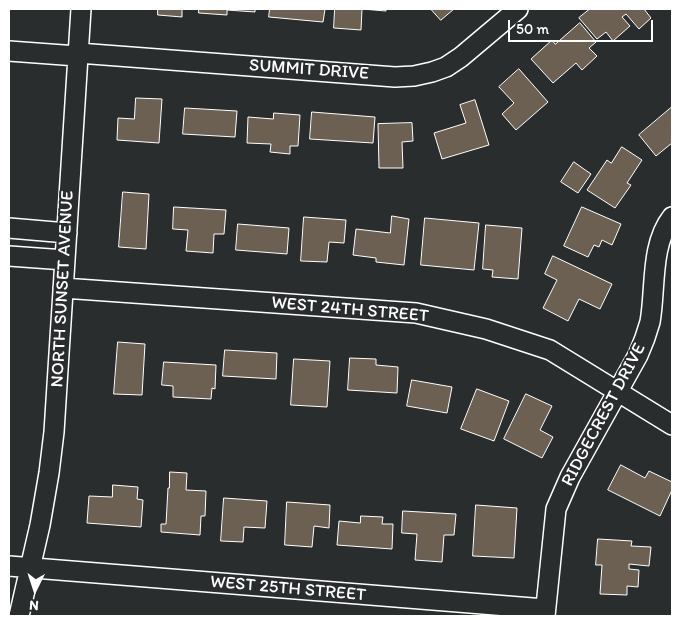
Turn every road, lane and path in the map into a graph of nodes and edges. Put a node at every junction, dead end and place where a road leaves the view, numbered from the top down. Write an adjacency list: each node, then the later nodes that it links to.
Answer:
1 (81, 9): 4 (street, NORTH SUNSET AVENUE)
2 (518, 9): 4 (street, SUMMIT DRIVE)
3 (9, 51): 4 (street, SUMMIT DRIVE)
4 (78, 55): 7 (street, NORTH SUNSET AVENUE)
5 (672, 217): 11 (street, RIDGECREST DRIVE)
6 (9, 228): 7 (street)
7 (67, 233): 9 (street, NORTH SUNSET AVENUE)
8 (9, 256): 9 (street)
9 (66, 260): 10 (street, NORTH SUNSET AVENUE)
10 (64, 288): 11 (street, WEST 24TH STREET); 14 (street, NORTH SUNSET AVENUE)
11 (618, 391): 12 (street, WEST 24TH STREET); 15 (street, RIDGECREST DRIVE)
12 (672, 425)
13 (9, 566): 14 (street, WEST 25TH STREET)
14 (30, 568): 15 (street, WEST 25TH STREET); 16 (street, NORTH SUNSET AVENUE)
15 (545, 613)
16 (20, 616)

